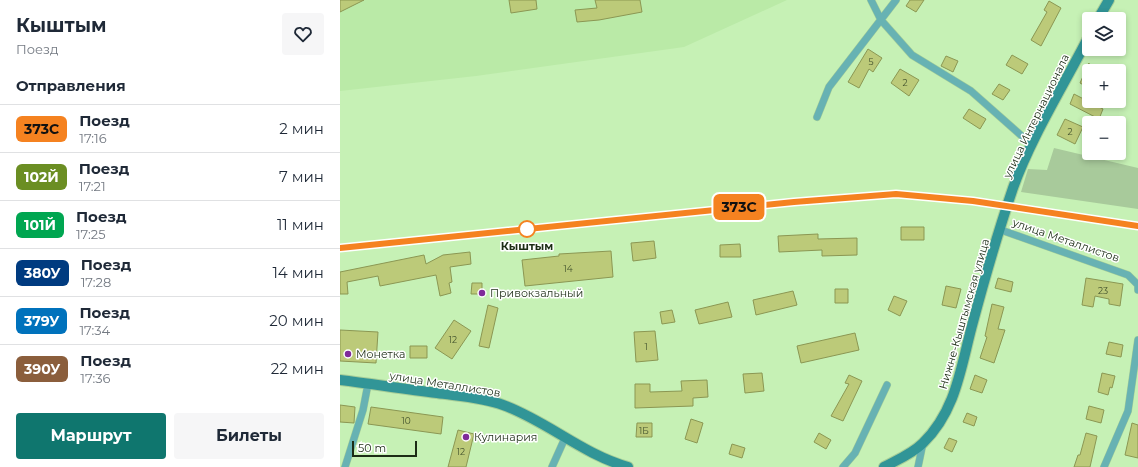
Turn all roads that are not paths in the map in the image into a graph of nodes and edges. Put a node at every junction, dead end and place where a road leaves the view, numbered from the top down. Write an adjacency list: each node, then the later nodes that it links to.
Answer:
1 (872, 0): 5 (street)
2 (896, 0): 5 (street)
3 (1108, 0): 4 (main road)
4 (1102, 12)
5 (881, 20): 7 (street); 8 (street)
6 (1082, 49): 8 (main road, улица Интернационала)
7 (817, 117)
8 (1032, 145): 9 (main road, улица Интернационала)
9 (1001, 230): 10 (street, улица Металлистов); 16 (main road, Нижне-Кыштымская улица)
10 (1138, 290)
11 (1138, 340): 23 (street)
12 (340, 380): 13 (main road, улица Металлистов)
13 (368, 384): 15 (main road, улица Металлистов); 17 (street)
14 (887, 385): 20 (street)
15 (565, 438): 18 (street); 19 (main road, улица Металлистов)
16 (924, 443): 21 (main road); 22 (street, Нижне-Кыштымская улица)
17 (345, 467)
18 (552, 467)
19 (628, 467)
20 (843, 467)
21 (884, 467)
22 (918, 467)
23 (1104, 467)

